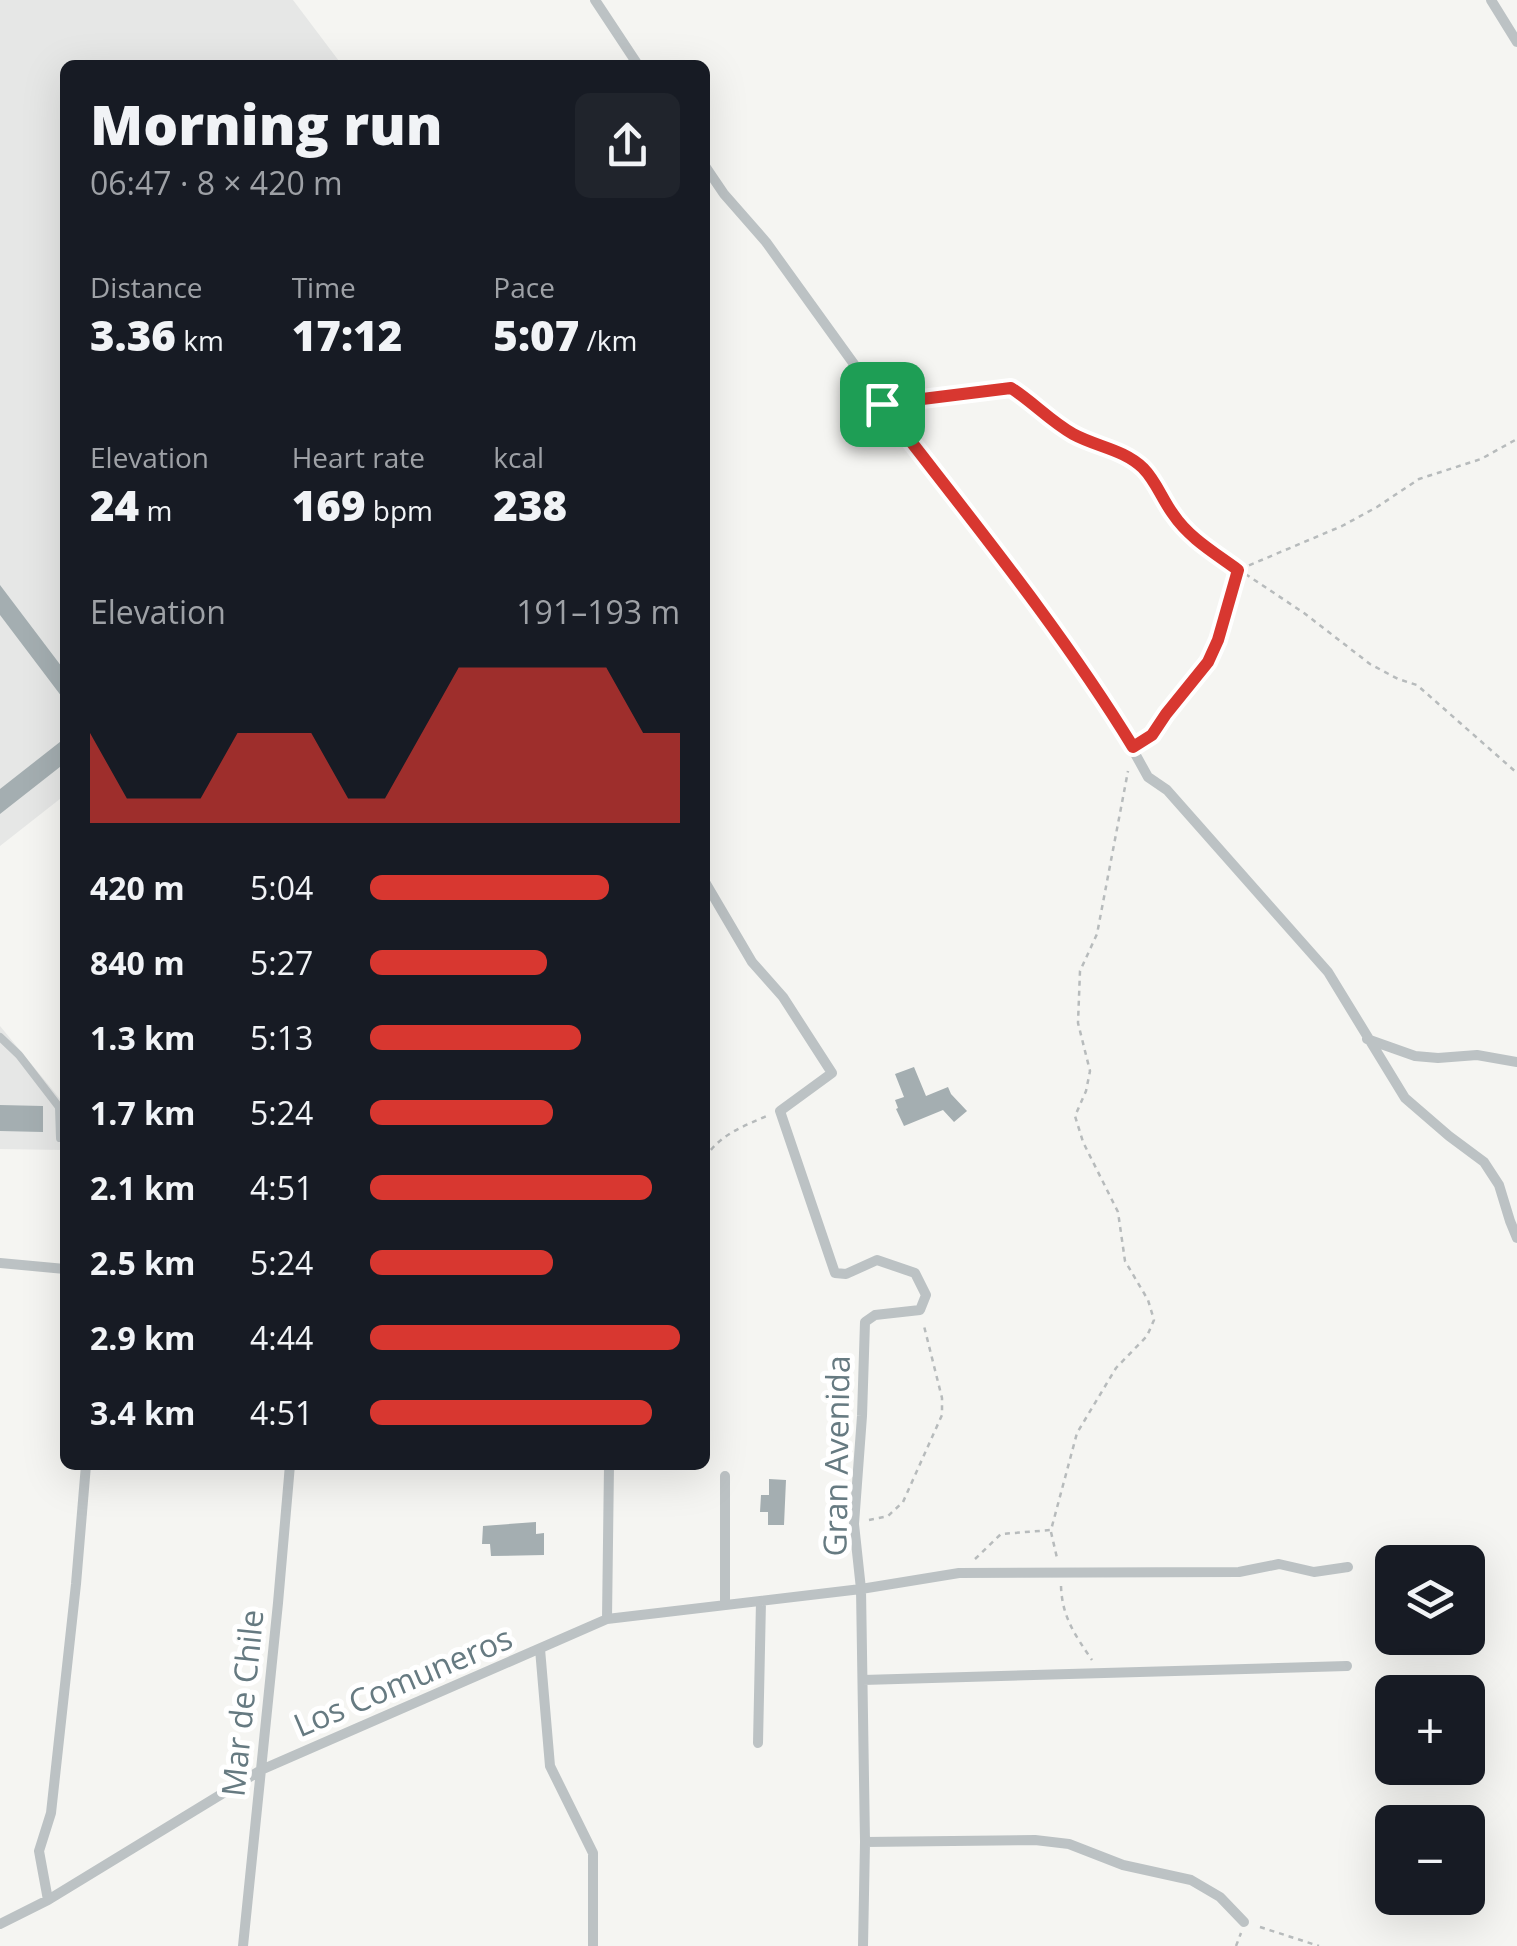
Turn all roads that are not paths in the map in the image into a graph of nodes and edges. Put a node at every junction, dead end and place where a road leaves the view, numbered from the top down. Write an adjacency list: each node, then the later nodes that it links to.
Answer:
1 (596, 0): 4 (street)
2 (1491, 0): 3 (street)
3 (1517, 42)
4 (635, 60)
5 (710, 173): 8 (street)
6 (710, 891): 19 (street, Gran Avenida)
7 (0, 1037): 10 (lane)
8 (1367, 1039): 9 (street); 11 (street)
9 (1517, 1062)
10 (60, 1138)
11 (1517, 1238)
12 (0, 1263): 13 (street)
13 (60, 1269)
14 (86, 1470): 29 (street)
15 (290, 1470): 27 (street, Mar de Chile)
16 (609, 1470): 22 (street)
17 (725, 1476): 21 (street)
18 (1348, 1568): 19 (street, Los Comuneros)
19 (861, 1589): 20 (street, Los Comuneros); 25 (street, Gran Avenida)
20 (761, 1601): 21 (street, Los Comuneros); 26 (street)
21 (726, 1605): 22 (street, Los Comuneros)
22 (607, 1619): 23 (street, Los Comuneros)
23 (540, 1649): 27 (street, Los Comuneros); 33 (street)
24 (1347, 1666): 25 (street)
25 (862, 1680): 28 (street, Gran Avenida)
26 (758, 1743)
27 (260, 1770): 29 (street, Los Comuneros); 32 (street, Mar de Chile)
28 (865, 1842): 30 (street); 34 (street, Gran Avenida)
29 (48, 1900): 31 (street, Los Comuneros)
30 (1244, 1922)
31 (0, 1924)
32 (243, 1946)
33 (593, 1946)
34 (862, 1946)

